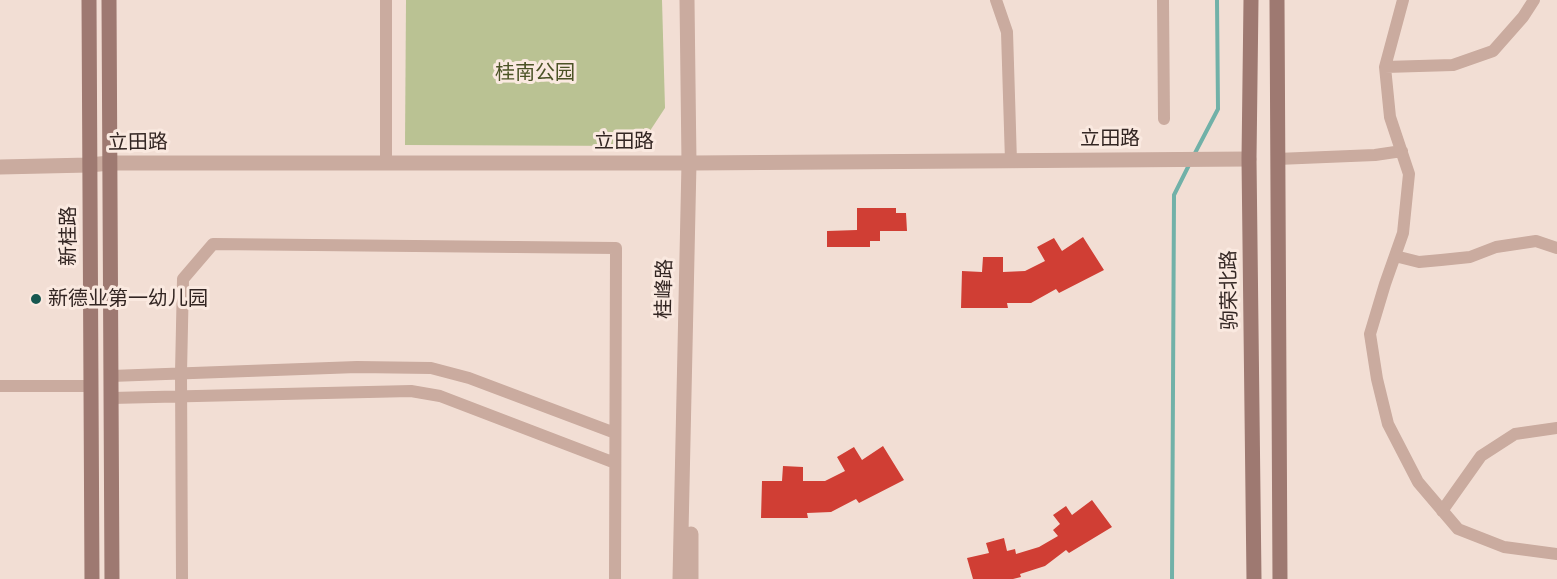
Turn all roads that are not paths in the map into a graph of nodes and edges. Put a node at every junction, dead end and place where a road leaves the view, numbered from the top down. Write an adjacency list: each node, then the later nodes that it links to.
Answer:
1 (89, 0): 21 (main road, 新桂路)
2 (109, 0): 18 (main road)
3 (386, 0): 20 (street)
4 (687, 0): 19 (street, 桂峰路)
5 (692, 0): 19 (street)
6 (996, 0): 17 (street)
7 (1163, 0): 13 (street)
8 (1251, 0): 15 (main road, 驹荣北路)
9 (1277, 0): 16 (main road)
10 (1403, 0): 12 (street)
11 (1534, 0): 12 (street)
12 (1385, 67): 14 (street)
13 (1164, 119)
14 (1402, 151): 16 (street); 24 (street)
15 (1249, 159): 17 (street, 立田路); 35 (main road, 驹荣北路)
16 (1277, 159): 45 (main road)
17 (1011, 161): 19 (street, 立田路)
18 (110, 163): 20 (street, 立田路); 21 (street, 立田路); 26 (main road)
19 (691, 163): 20 (street, 立田路); 41 (street, 桂峰路); 42 (street)
20 (386, 164)
21 (89, 165): 22 (street, 立田路); 28 (main road, 新桂路)
22 (0, 167)
23 (1557, 248): 24 (street)
24 (1395, 256): 34 (street)
25 (181, 373): 26 (street); 29 (street); 32 (street); 32 (street)
26 (111, 376): 30 (main road)
27 (0, 386): 28 (street)
28 (91, 386): 37 (main road, 新桂路)
29 (182, 396): 30 (street); 33 (street); 39 (street)
30 (111, 398): 38 (main road)
31 (1557, 428): 34 (street)
32 (615, 433): 33 (street)
33 (615, 463): 40 (street)
34 (1442, 511): 36 (street)
35 (1254, 541): 43 (main road); 44 (main road, 驹荣北路)
36 (1557, 554)
37 (92, 579)
38 (112, 579)
39 (182, 579)
40 (615, 579)
41 (680, 579)
42 (691, 579)
43 (1248, 579)
44 (1254, 579)
45 (1280, 579)

